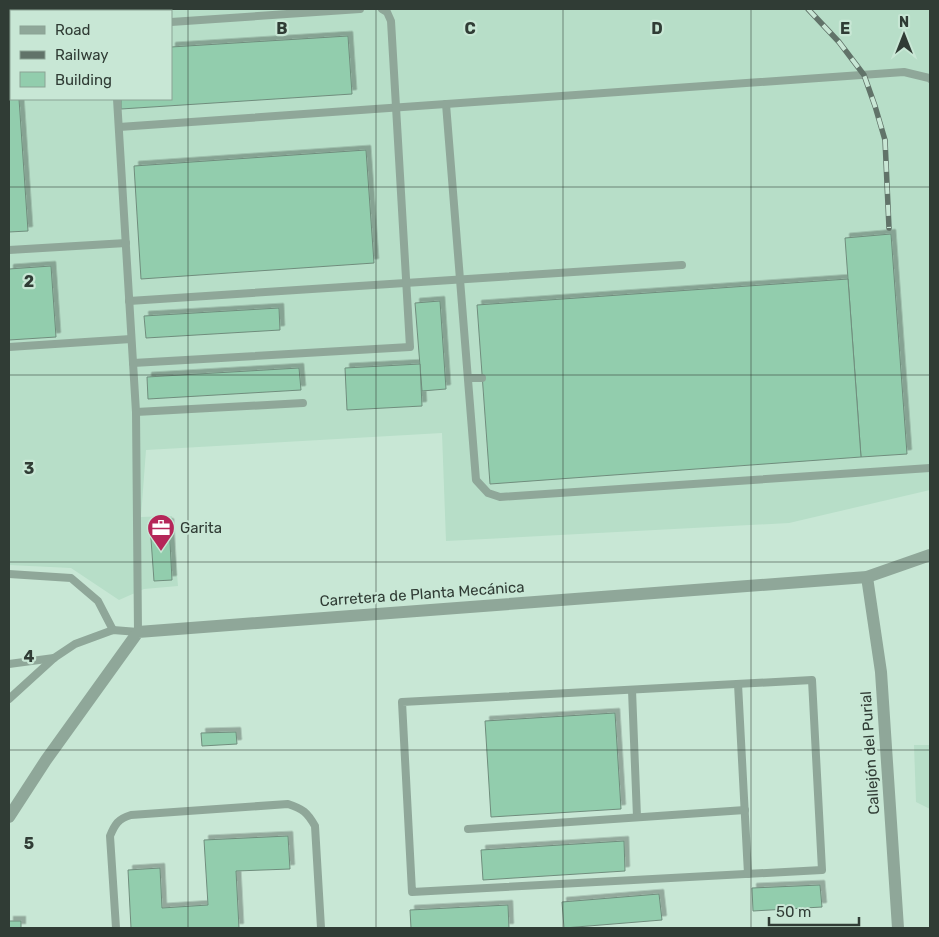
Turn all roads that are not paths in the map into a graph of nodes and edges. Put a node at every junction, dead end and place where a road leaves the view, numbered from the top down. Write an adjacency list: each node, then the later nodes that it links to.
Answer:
1 (360, 9): 3 (lane)
2 (382, 9): 7 (lane)
3 (172, 22)
4 (930, 79): 6 (lane)
5 (117, 100): 8 (lane)
6 (446, 104): 7 (lane); 12 (lane)
7 (396, 108): 8 (lane); 13 (lane)
8 (119, 127): 9 (lane)
9 (126, 242): 10 (lane); 14 (lane)
10 (9, 250)
11 (682, 265): 12 (lane)
12 (460, 279): 13 (lane); 18 (lane)
13 (406, 283): 14 (lane); 17 (lane)
14 (129, 301): 15 (lane)
15 (131, 339): 16 (lane); 17 (lane)
16 (9, 348)
17 (133, 363): 21 (lane)
18 (468, 378): 19 (lane); 22 (lane)
19 (482, 378)
20 (303, 403): 21 (lane)
21 (136, 412): 27 (lane)
22 (930, 468)
23 (930, 555): 25 (street, Carretera de Planta Mecánica)
24 (9, 574): 26 (lane)
25 (867, 577): 27 (street, Carretera de Planta Mecánica); 40 (street, Callejón del Purial)
26 (113, 630): 27 (lane); 28 (lane)
27 (138, 632): 34 (street)
28 (54, 658): 29 (lane); 32 (lane)
29 (9, 664)
30 (738, 684): 31 (lane); 33 (lane); 37 (lane)
31 (632, 690): 35 (lane); 37 (lane)
32 (9, 699)
33 (745, 810): 35 (lane); 37 (lane)
34 (9, 817)
35 (638, 817): 36 (lane)
36 (468, 829)
37 (748, 874)
38 (116, 928): 39 (lane)
39 (320, 928)
40 (898, 928)

